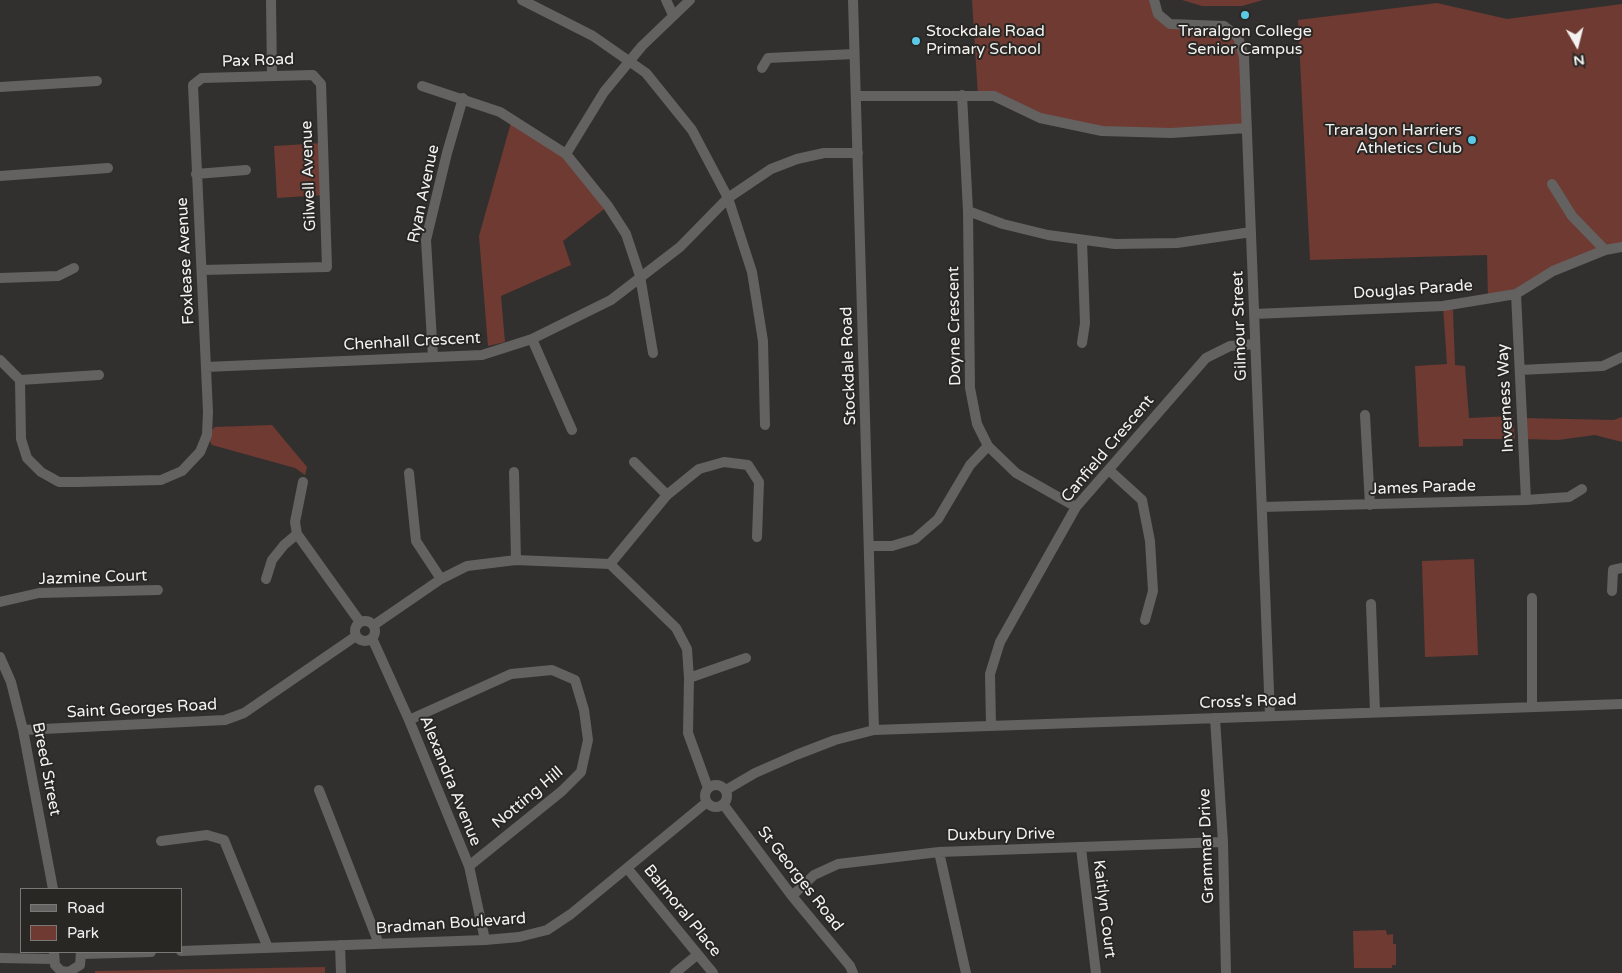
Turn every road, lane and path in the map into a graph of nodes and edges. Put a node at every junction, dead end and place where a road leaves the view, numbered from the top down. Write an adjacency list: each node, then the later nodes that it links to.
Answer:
1 (271, 0): 11 (street)
2 (666, 0): 7 (street)
3 (690, 0): 7 (street)
4 (853, 0): 8 (street, Stockdale Road)
5 (1154, 0): 20 (street, Gilmour Street)
6 (528, 1): 9 (street)
7 (673, 15): 9 (street)
8 (854, 54): 10 (street); 18 (street, Stockdale Road)
9 (630, 62): 22 (street); 28 (street)
10 (762, 68)
11 (272, 76): 13 (street, Pax Road); 14 (street, Pax Road)
12 (97, 81): 16 (street)
13 (321, 84): 35 (street, Gilwell Avenue)
14 (193, 85): 25 (street, Foxlease Avenue)
15 (422, 86): 19 (street)
16 (0, 87)
17 (962, 95): 18 (street); 20 (street); 29 (street, Doyne Crescent)
18 (856, 96): 21 (street, Stockdale Road)
19 (463, 98): 22 (street); 44 (street, Ryan Avenue)
20 (1247, 128): 30 (street, Gilmour Street)
21 (858, 153): 28 (street, Chenhall Crescent); 68 (street, Stockdale Road)
22 (566, 154): 36 (street)
23 (108, 168): 26 (street)
24 (246, 170): 25 (street)
25 (196, 174): 35 (street, Foxlease Avenue)
26 (0, 176)
27 (1552, 184): 33 (street)
28 (728, 198): 36 (street, Chenhall Crescent); 52 (street)
29 (968, 211): 31 (street); 54 (street, Doyne Crescent)
30 (1251, 232): 31 (street); 39 (street, Gilmour Street)
31 (1082, 241): 41 (street)
32 (1622, 247): 33 (street, Douglas Parade)
33 (1605, 250): 38 (street, Douglas Parade)
34 (74, 268): 37 (street)
35 (202, 270): 47 (street, Foxlease Avenue)
36 (640, 276): 40 (street, Chenhall Crescent); 43 (street)
37 (0, 278)
38 (1516, 294): 39 (street, Douglas Parade); 48 (street, Inverness Way)
39 (1254, 314): 42 (street, Gilmour Street)
40 (532, 339): 44 (street, Chenhall Crescent); 53 (street)
41 (1082, 343)
42 (1255, 344): 56 (street, Canfield Crescent); 65 (street, Gilmour Street)
43 (653, 353)
44 (432, 357): 47 (street, Chenhall Crescent)
45 (1622, 357): 48 (street)
46 (0, 360): 50 (street)
47 (206, 367): 50 (street, Foxlease Avenue)
48 (1520, 370): 62 (street, Inverness Way)
49 (99, 375): 50 (street)
50 (20, 380)
51 (1365, 415): 63 (street)
52 (765, 425)
53 (572, 430)
54 (988, 446): 64 (street, Doyne Crescent); 68 (street)
55 (634, 462): 61 (street)
56 (1109, 470): 64 (street, Canfield Crescent); 79 (street)
57 (514, 472): 69 (street)
58 (409, 473): 73 (street)
59 (303, 482): 66 (street)
60 (1582, 489): 62 (street, James Parade)
61 (667, 495): 67 (street); 70 (street)
62 (1526, 500): 63 (street, James Parade)
63 (1370, 505): 65 (street, James Parade)
64 (1076, 507): 93 (street, Canfield Crescent)
65 (1262, 507): 90 (street, Gilmour Street)
66 (297, 534): 72 (street); 80 (street)
67 (757, 537)
68 (869, 546): 95 (street, Stockdale Road)
69 (516, 560): 70 (street); 73 (street)
70 (610, 564): 86 (street)
71 (1622, 568): 75 (street)
72 (266, 579)
73 (441, 579): 81 (street)
74 (158, 590): 77 (street, Jazmine Court)
75 (1612, 591)
76 (1532, 598): 88 (street)
77 (0, 602)
78 (1371, 604): 89 (street)
79 (1145, 620)
80 (360, 622): 81 (street); 82 (street)
81 (374, 625): 83 (street)
82 (356, 636): 83 (street); 94 (street, Saint Georges Road)
83 (372, 638): 92 (street, Alexandra Avenue)
84 (0, 657): 94 (street, Breed Street)
85 (746, 658): 86 (street)
86 (689, 678): 96 (street)
87 (1622, 704): 88 (street, Cross's Road)
88 (1532, 707): 89 (street, Cross's Road)
89 (1375, 712): 90 (street, Cross's Road)
90 (1270, 716): 91 (street, Cross's Road)
91 (1215, 718): 93 (street, Cross's Road); 102 (street, Grammar Drive)
92 (410, 720): 105 (street, Alexandra Avenue); 105 (street, Notting Hill)
93 (991, 726): 95 (street, Cross's Road)
94 (23, 730): 107 (street, Breed Street)
95 (874, 730): 98 (street)
96 (708, 788): 98 (street); 99 (street)
97 (319, 790): 110 (street)
98 (726, 790): 100 (street)
99 (707, 802): 100 (street); 106 (street, Bradman Boulevard)
100 (723, 804): 108 (street, St Georges Road)
101 (161, 841): 112 (street)
102 (1223, 842): 103 (street, Duxbury Drive); 125 (street, Grammar Drive)
103 (1081, 848): 104 (street, Duxbury Drive); 124 (street, Kaitlyn Court)
104 (939, 852): 108 (street, Duxbury Drive); 123 (street)
105 (469, 866): 109 (street, Alexandra Avenue)
106 (627, 868): 109 (street, Bradman Boulevard); 115 (street, Balmoral Place)
107 (53, 888)
108 (792, 896): 122 (street, St Georges Road)
109 (485, 940): 110 (street, Bradman Boulevard)
110 (379, 944): 111 (street, Bradman Boulevard)
111 (340, 945): 112 (street, Bradman Boulevard); 119 (street)
112 (268, 948): 113 (street, Bradman Boulevard)
113 (182, 951)
114 (81, 953): 118 (street)
115 (697, 954): 120 (street); 121 (street, Balmoral Place)
116 (53, 955): 117 (street); 118 (street)
117 (0, 958)
118 (78, 971)
119 (341, 973)
120 (675, 973)
121 (713, 973)
122 (853, 973)
123 (966, 973)
124 (1096, 973)
125 (1226, 973)

